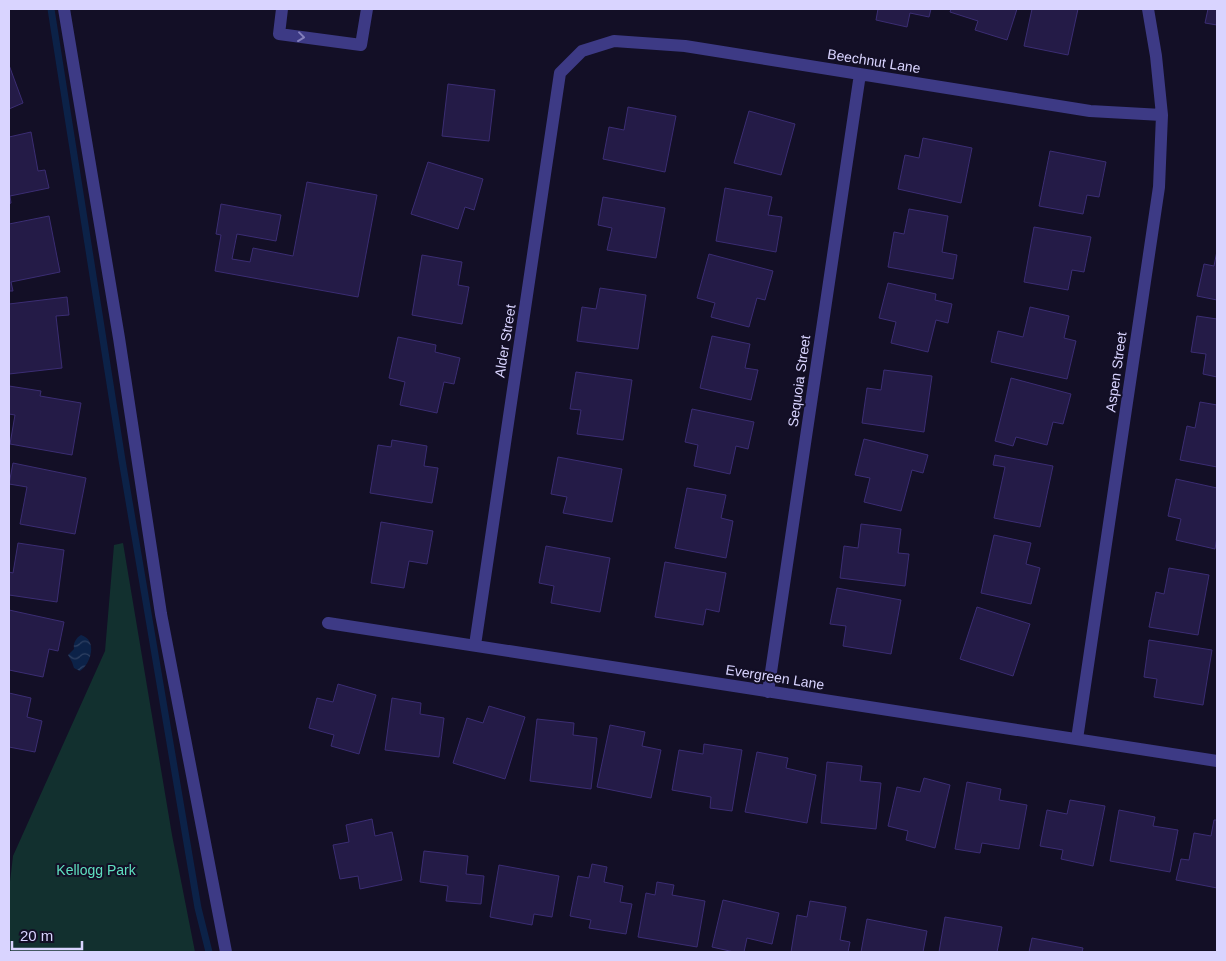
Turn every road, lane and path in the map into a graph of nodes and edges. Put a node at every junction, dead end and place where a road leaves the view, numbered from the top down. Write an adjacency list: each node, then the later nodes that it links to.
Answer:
1 (64, 9): 13 (street)
2 (282, 9): 3 (street, one-way to 3)
3 (366, 9)
4 (1148, 9): 7 (street, Aspen Street)
5 (582, 51): 6 (street, Beechnut Lane); 9 (street, Alder Street)
6 (860, 74): 7 (street, Beechnut Lane); 10 (street, Sequoia Street)
7 (1162, 115): 11 (street, Aspen Street)
8 (328, 622): 9 (street, Evergreen Lane)
9 (474, 644): 10 (street, Evergreen Lane)
10 (768, 692): 11 (street, Evergreen Lane)
11 (1077, 739): 12 (street, Evergreen Lane)
12 (1217, 760)
13 (226, 952)

